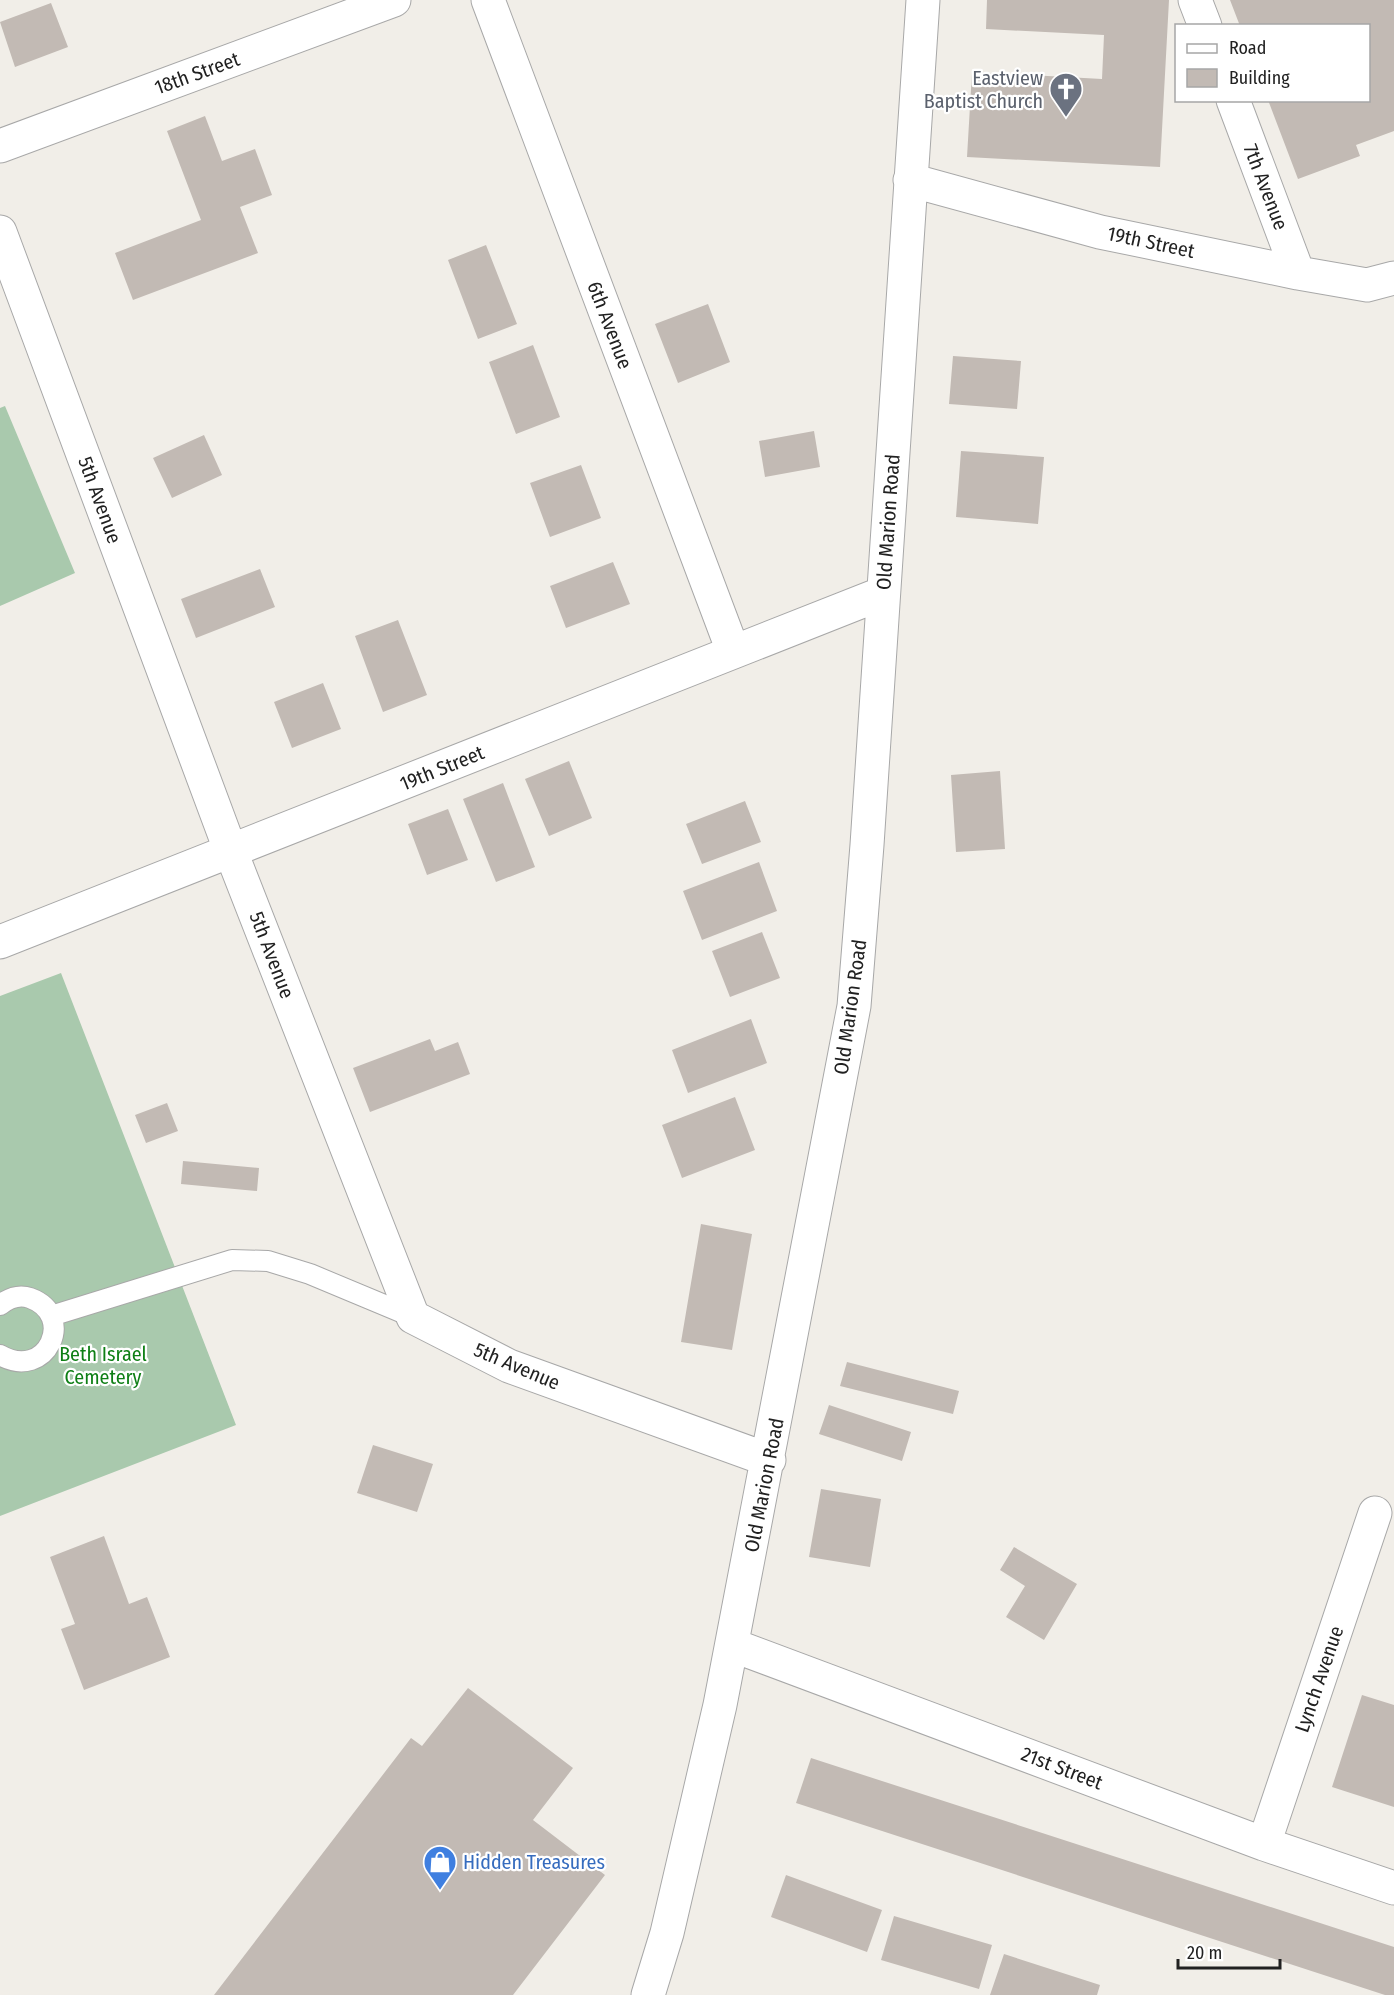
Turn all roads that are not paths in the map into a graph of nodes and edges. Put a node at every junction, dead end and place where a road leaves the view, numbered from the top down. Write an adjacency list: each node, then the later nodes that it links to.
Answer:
1 (394, 0): 7 (street, 18th Street)
2 (488, 0): 13 (street, 6th Avenue)
3 (923, 0): 8 (street, Old Marion Road)
4 (1195, 0): 5 (street)
5 (1204, 24)
6 (1234, 102): 10 (street, 7th Avenue)
7 (0, 146)
8 (910, 180): 10 (street, 19th Street); 12 (street, Old Marion Road)
9 (0, 232): 14 (street, 5th Avenue)
10 (1298, 273): 11 (street, 19th Street)
11 (1394, 278)
12 (883, 593): 13 (street, 19th Street); 20 (street, Old Marion Road)
13 (733, 651): 14 (street, 19th Street)
14 (231, 852): 15 (street, 19th Street); 18 (street, 5th Avenue)
15 (0, 942)
16 (2, 1297): 17 (lane)
17 (51, 1316): 18 (lane); 19 (lane)
18 (414, 1317): 20 (street, 5th Avenue)
19 (0, 1355)
20 (768, 1460): 22 (street, Old Marion Road)
21 (1375, 1513): 23 (street, Lynch Avenue)
22 (732, 1645): 23 (street, 21st Street); 25 (street, Old Marion Road)
23 (1264, 1844): 24 (street, 21st Street)
24 (1394, 1888)
25 (648, 1995)

